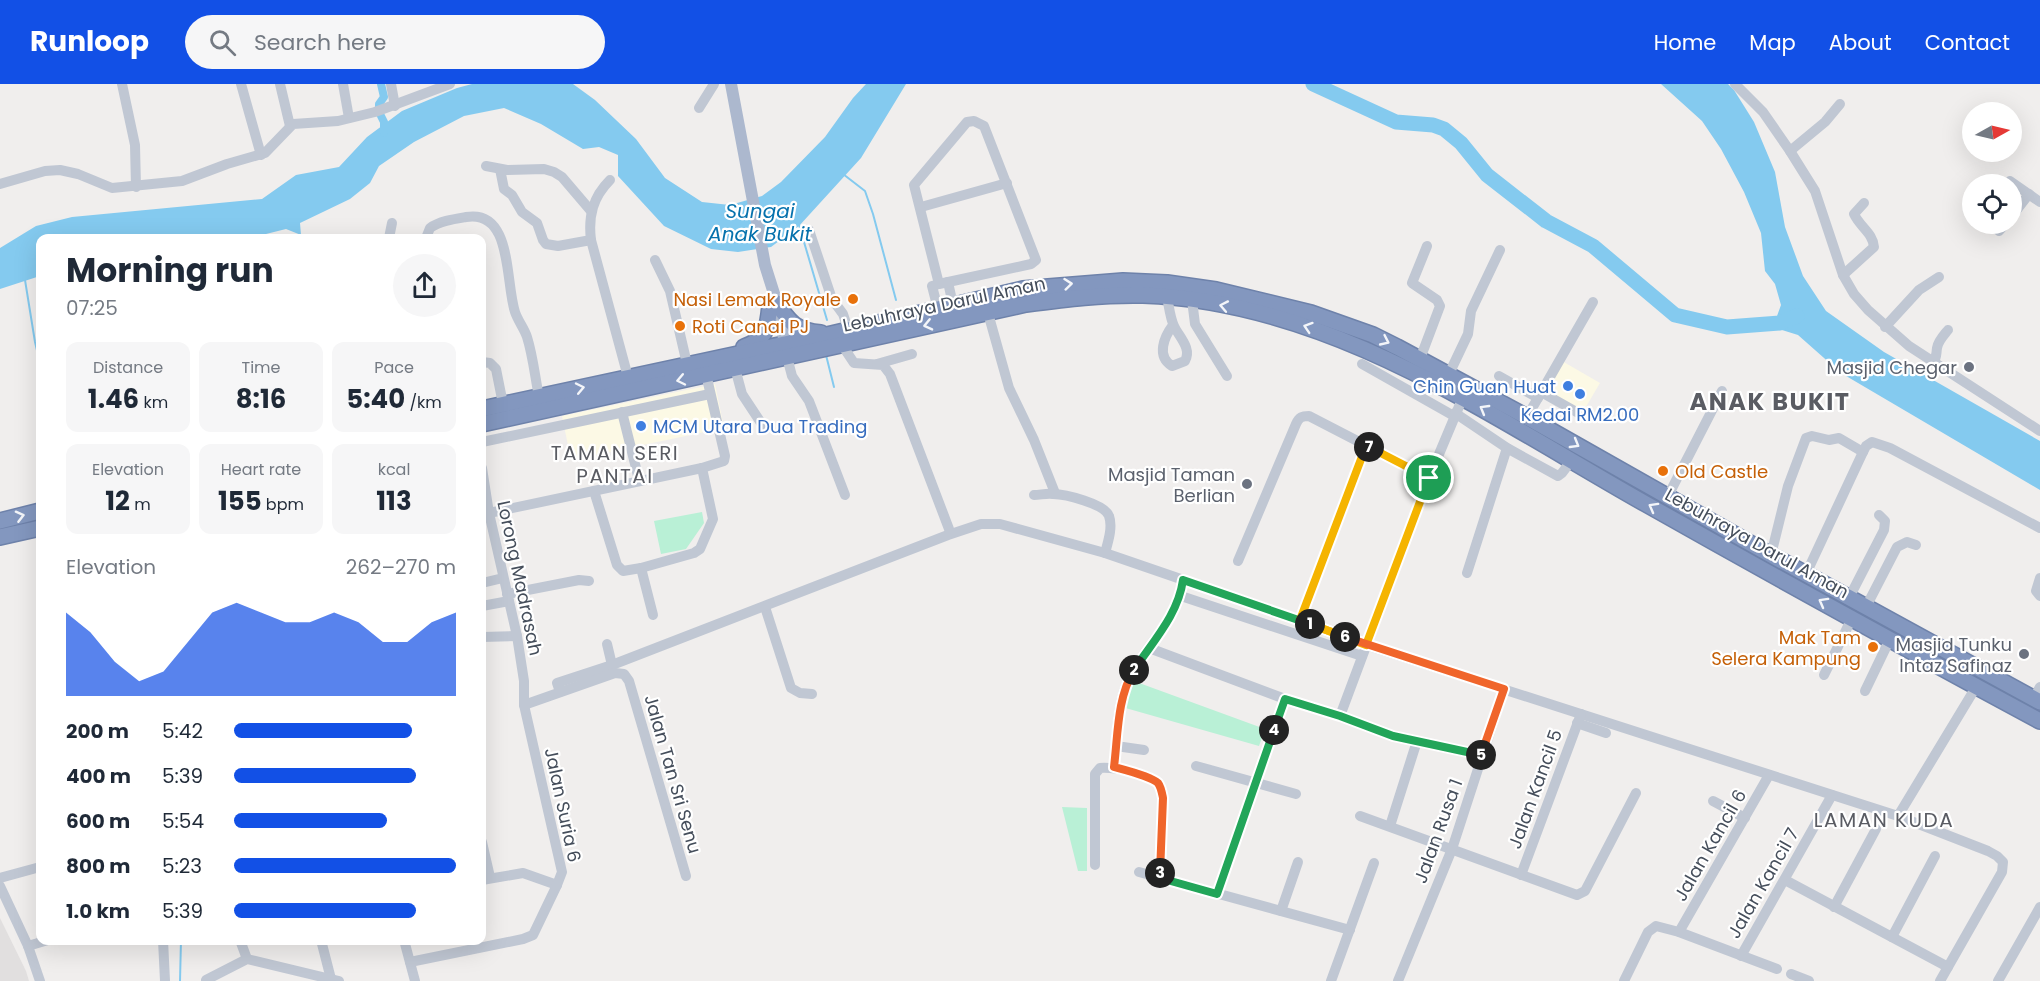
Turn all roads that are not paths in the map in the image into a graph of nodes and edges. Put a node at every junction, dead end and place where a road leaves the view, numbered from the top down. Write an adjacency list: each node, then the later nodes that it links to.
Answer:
1 (122, 84): 22 (street)
2 (241, 84): 16 (street)
3 (280, 84): 14 (street)
4 (343, 84): 13 (street)
5 (391, 84): 11 (street)
6 (450, 84): 11 (street)
7 (714, 84): 12 (street)
8 (731, 84): 44 (main road)
9 (1735, 84): 15 (street)
10 (1840, 104): 15 (street)
11 (395, 106): 13 (street)
12 (699, 108)
13 (349, 118): 14 (street)
14 (290, 126): 16 (street)
15 (1790, 151): 38 (street)
16 (261, 155): 22 (street)
17 (486, 166): 18 (street)
18 (500, 169): 29 (street); 34 (street)
19 (610, 180): 29 (street)
20 (1007, 183): 28 (street); 28 (street); 40 (street)
21 (0, 184): 22 (street)
22 (136, 187)
23 (2022, 189): 24 (street)
24 (2029, 194): 25 (street); 26 (street)
25 (2040, 202)
26 (2022, 203)
27 (1864, 204): 38 (street)
28 (921, 207): 40 (street)
29 (591, 211): 34 (street)
30 (392, 223): 32 (street)
31 (809, 230): 49 (street)
32 (390, 234)
33 (427, 234): 70 (street)
34 (591, 240): 66 (street)
35 (1427, 246): 55 (street)
36 (1500, 250): 63 (street)
37 (656, 260): 58 (street)
38 (1843, 275): 48 (street)
39 (1939, 277): 48 (street)
40 (940, 284): 45 (street); 45 (street)
41 (1167, 297): 42 (highway, Lebuhraya Darul Aman); 46 (highway, Lebuhraya Darul Aman); 47 (street)
42 (1192, 300): 64 (street); 71 (highway, Lebuhraya Darul Aman, one-way to 42)
43 (1593, 302): 69 (street)
44 (773, 304): 51 (highway); 52 (main road); 54 (highway)
45 (945, 307): 49 (highway, Lebuhraya Darul Aman); 55 (highway, Lebuhraya Darul Aman, one-way to 55)
46 (988, 313): 51 (highway, Lebuhraya Darul Aman, one-way to 51); 90 (street)
47 (1173, 325)
48 (1886, 327): 57 (street)
49 (848, 329): 51 (highway, Lebuhraya Darul Aman)
50 (1948, 330): 57 (street)
51 (837, 339): 52 (highway, Lebuhraya Darul Aman); 59 (street)
52 (782, 351): 54 (highway, Lebuhraya Darul Aman); 61 (highway, Lebuhraya Darul Aman); 92 (street)
53 (912, 354): 59 (street)
54 (722, 356): 58 (highway, Lebuhraya Darul Aman)
55 (1420, 359): 63 (highway, Lebuhraya Darul Aman)
56 (486, 362): 72 (street)
57 (1933, 363): 80 (street)
58 (687, 364): 66 (highway, Lebuhraya Darul Aman)
59 (877, 364): 101 (street)
60 (1362, 364): 76 (street)
61 (735, 368): 62 (highway, Lebuhraya Darul Aman); 79 (street)
62 (705, 374): 68 (street); 78 (highway, Lebuhraya Darul Aman, one-way to 78)
63 (1449, 374): 77 (highway, Lebuhraya Darul Aman)
64 (1227, 376)
65 (1499, 376): 69 (street)
66 (628, 377): 70 (highway, Lebuhraya Darul Aman, one-way to 66)
67 (1722, 391): 94 (street)
68 (710, 394): 74 (street); 86 (street)
69 (1540, 395): 75 (street); 77 (street)
70 (539, 396): 72 (highway, Lebuhraya Darul Aman)
71 (1463, 397): 76 (street); 85 (highway, Lebuhraya Darul Aman, one-way to 71)
72 (503, 404): 73 (highway, Lebuhraya Darul Aman)
73 (486, 408)
74 (622, 412): 81 (street); 88 (street)
75 (1580, 414)
76 (1454, 415): 83 (street); 87 (street)
77 (1527, 417): 94 (highway, Lebuhraya Darul Aman, one-way to 94)
78 (486, 423)
79 (765, 429)
80 (2040, 431)
81 (486, 441)
82 (1366, 446): 87 (street); 106 (street); 124 (street)
83 (1507, 448): 85 (street); 108 (street)
84 (1863, 452): 99 (street); 105 (street); 109 (street)
85 (1571, 461): 123 (highway, Lebuhraya Darul Aman, one-way to 85)
86 (702, 468): 88 (street); 107 (street)
87 (1429, 478): 129 (street)
88 (639, 480): 89 (street)
89 (594, 491): 96 (street); 107 (street)
90 (1054, 493): 93 (street); 104 (street)
91 (486, 494): 96 (street, Lorong Madrasah)
92 (845, 495)
93 (1034, 495)
94 (1668, 496): 105 (highway, Lebuhraya Darul Aman)
95 (36, 512): 98 (highway, one-way to 95)
96 (489, 513): 110 (street, Lorong Madrasah)
97 (1879, 515): 118 (street)
98 (0, 521)
99 (2040, 528)
100 (36, 529): 102 (highway)
101 (949, 529)
102 (0, 537)
103 (1916, 545): 121 (street)
104 (1105, 554): 112 (street); 120 (street)
105 (1772, 555): 109 (highway, Lebuhraya Darul Aman)
106 (1238, 561)
107 (641, 568): 122 (street)
108 (1467, 573)
109 (1806, 574): 118 (highway, Lebuhraya Darul Aman)
110 (503, 578): 114 (street); 117 (street, Lorong Madrasah)
111 (2040, 578): 116 (street)
112 (1183, 580): 115 (street); 124 (street)
113 (589, 581): 117 (street)
114 (486, 582)
115 (1181, 596): 130 (street); 131 (street)
116 (2040, 596)
117 (508, 597): 119 (street); 125 (street, Lorong Madrasah)
118 (1849, 598): 121 (highway, Lebuhraya Darul Aman)
119 (486, 605)
120 (765, 607): 132 (street); 138 (street)
121 (1866, 607): 139 (highway, Lebuhraya Darul Aman)
122 (653, 615)
123 (1852, 618): 127 (highway, Lebuhraya Darul Aman); 133 (street)
124 (1300, 620): 129 (street)
125 (517, 636): 126 (street); 141 (street, Lorong Madrasah)
126 (486, 637)
127 (1890, 639): 134 (highway, Lebuhraya Darul Aman); 136 (street)
128 (607, 644): 132 (street)
129 (1366, 645): 131 (street); 135 (street)
130 (1149, 648): 140 (street); 147 (street)
131 (1362, 656): 142 (street)
132 (612, 665): 137 (street)
133 (1824, 675)
134 (1976, 687): 144 (highway, Lebuhraya Darul Aman); 159 (street)
135 (1504, 689): 143 (street); 149 (street, Jalan Rusa 1)
136 (1864, 691)
137 (560, 692): 141 (street); 171 (street, Jalan Tan Sri Senu)
138 (812, 694)
139 (2038, 696)
140 (1285, 699): 142 (street); 153 (street)
141 (523, 700): 176 (street, Jalan Suria 6)
142 (1340, 716): 146 (street)
143 (1579, 718): 145 (street); 152 (street); 170 (street, Jalan Kancil 5)
144 (2040, 721)
145 (1606, 733)
146 (1417, 741): 149 (street); 161 (street)
147 (1116, 746): 148 (street); 151 (street)
148 (1144, 750)
149 (1482, 755): 163 (street, Jalan Rusa 1)
150 (1196, 766): 153 (street)
151 (1114, 767): 167 (street); 173 (street)
152 (1769, 775): 156 (street); 160 (street, Jalan Kancil 6)
153 (1256, 783): 155 (street); 178 (street)
154 (1636, 793): 170 (street)
155 (1296, 794)
156 (1832, 795): 159 (street); 175 (street, Jalan Kancil 7)
157 (1713, 801): 160 (street)
158 (1360, 816): 161 (street)
159 (1898, 816): 194 (street)
160 (1745, 818): 183 (street, Jalan Kancil 6)
161 (1390, 826): 163 (street)
162 (1876, 828): 180 (street)
163 (1452, 849): 170 (street); 203 (street, Jalan Rusa 1)
164 (1935, 856): 184 (street)
165 (1298, 862): 181 (street)
166 (1374, 863): 182 (street)
167 (1095, 865)
168 (36, 868): 172 (street)
169 (1139, 872): 173 (street)
170 (1521, 875)
171 (686, 876)
172 (0, 878)
173 (1160, 878): 178 (street)
174 (486, 879): 176 (street)
175 (1785, 880): 180 (street); 191 (street, Jalan Kancil 7)
176 (557, 885): 193 (street, Jalan Suria 6)
177 (0, 886): 190 (street)
178 (1217, 894): 181 (street)
179 (2040, 906): 207 (street)
180 (1834, 907): 184 (street)
181 (1281, 911): 182 (street)
182 (1350, 930): 202 (street)
183 (1679, 933): 191 (street); 204 (street)
184 (1892, 937): 194 (street)
185 (36, 944): 190 (street)
186 (163, 945): 200 (street)
187 (242, 945): 192 (street)
188 (323, 945): 198 (street)
189 (405, 945): 193 (street)
190 (28, 946): 199 (street)
191 (1741, 956): 195 (street)
192 (247, 959): 197 (street); 198 (street)
193 (410, 962): 201 (street)
194 (1948, 967): 206 (street)
195 (1777, 969)
196 (1791, 974): 205 (street)
197 (206, 980)
198 (335, 980)
199 (40, 981)
200 (165, 981)
201 (415, 981)
202 (1331, 981)
203 (1398, 981)
204 (1624, 981)
205 (1809, 981)
206 (1940, 981)
207 (1998, 981)

